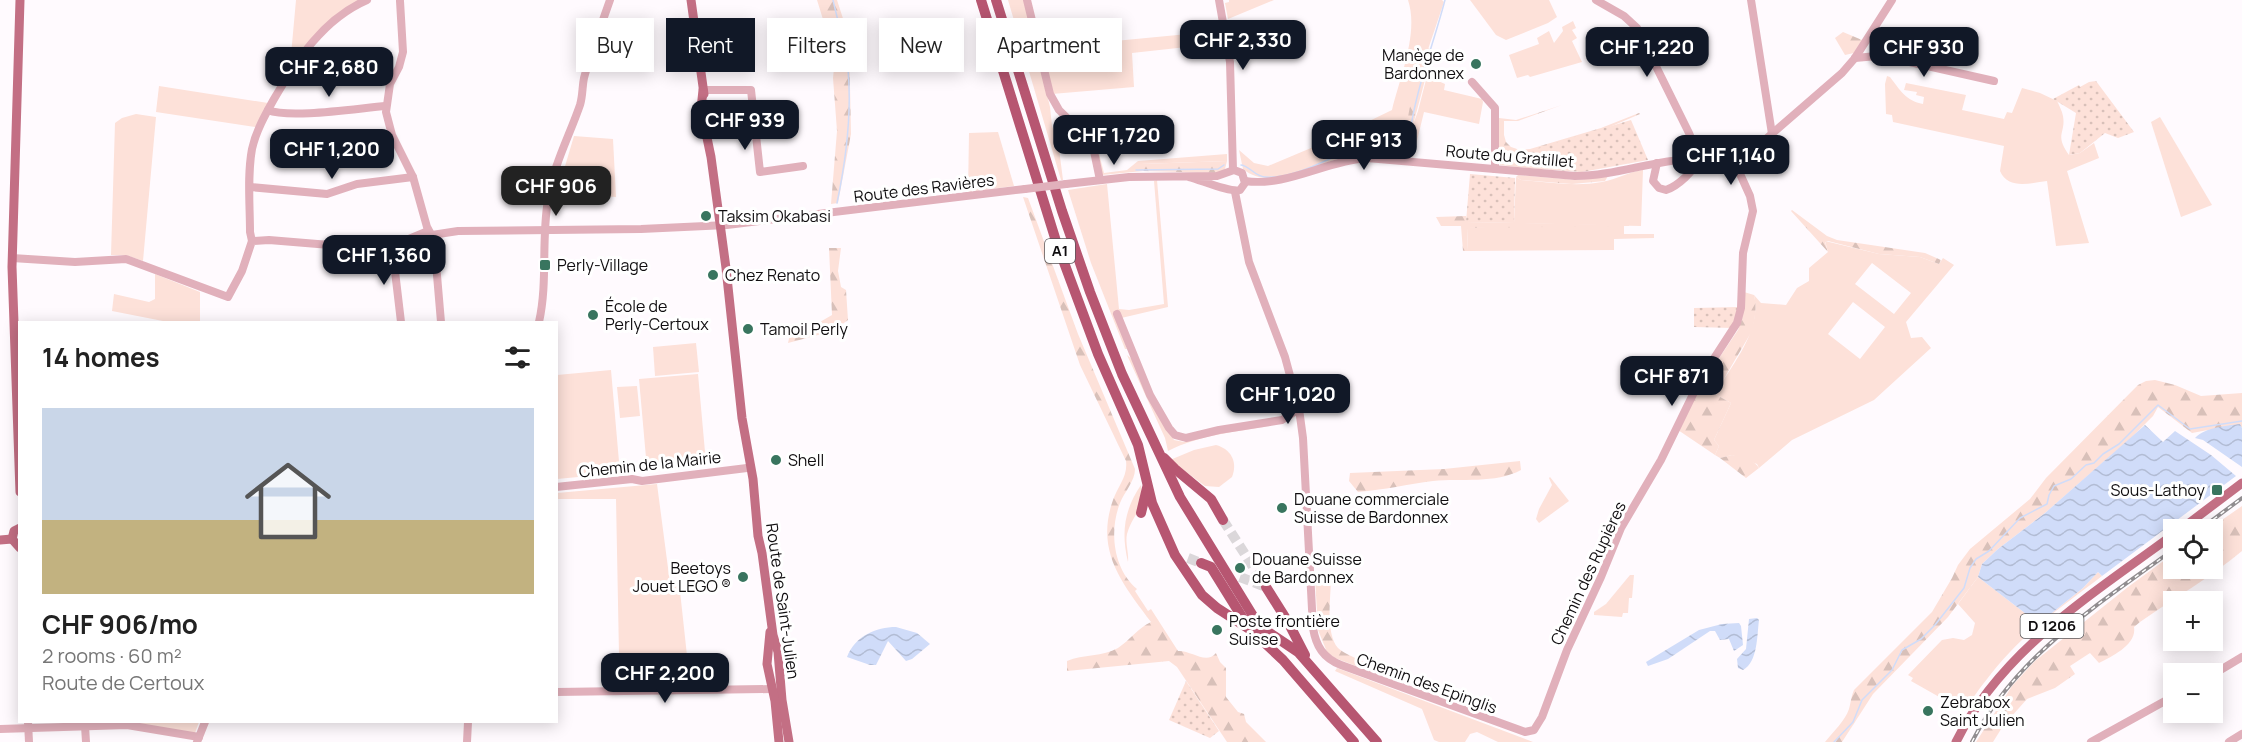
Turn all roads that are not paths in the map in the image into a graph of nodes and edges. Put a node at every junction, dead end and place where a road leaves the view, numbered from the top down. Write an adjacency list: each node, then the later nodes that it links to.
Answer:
1 (20, 0): 39 (main road)
2 (367, 0): 18 (street)
3 (400, 0): 17 (street)
4 (610, 0): 35 (street)
5 (691, 0): 16 (main road, Route de Saint-Julien)
6 (981, 0): 48 (highway, A1)
7 (996, 0): 46 (highway, A1)
8 (1027, 0): 29 (street)
9 (1219, 0): 25 (street)
10 (1596, 0): 20 (street)
11 (1751, 0): 19 (street)
12 (1892, 0): 13 (street)
13 (1855, 58): 14 (street); 19 (street)
14 (1994, 81)
15 (1472, 82): 24 (street)
16 (703, 90): 23 (street); 34 (main road, Route de Saint-Julien)
17 (386, 106): 18 (street); 27 (street)
18 (268, 110): 31 (street)
19 (1772, 134): 22 (street)
20 (1698, 159): 21 (street, Route du Gratillet); 21 (street); 22 (street, Route du Gratillet)
21 (1657, 163): 24 (street, Route du Gratillet)
22 (1736, 165): 79 (street, Chemin des Rupières)
23 (803, 166)
24 (1495, 169): 30 (street, Route du Gratillet)
25 (1233, 170): 26 (street); 30 (street)
26 (1225, 175): 28 (street); 32 (street)
27 (413, 177): 31 (street); 36 (street)
28 (1190, 177): 29 (street); 32 (street)
29 (1100, 180): 34 (street, Route des Ravières, bridge)
30 (1245, 181): 33 (street)
31 (250, 187): 37 (street)
32 (1226, 188): 33 (street)
33 (1235, 192): 44 (street, Chemin des Epinglis)
34 (719, 225): 35 (street, Route des Ravières); 47 (main road, Route de Saint-Julien)
35 (546, 230): 36 (street, Route des Ravières); 43 (street)
36 (430, 233): 38 (street, Route des Ravières); 42 (street)
37 (252, 241): 38 (street); 39 (street)
38 (392, 246): 41 (street)
39 (12, 258): 45 (main road)
40 (1117, 314): 44 (street)
41 (401, 321)
42 (441, 321)
43 (539, 321)
44 (1299, 409): 79 (street, Chemin des Epinglis)
45 (18, 434)
46 (1156, 448): 54 (highway); 63 (highway)
47 (748, 466): 50 (street, Chemin de la Mairie); 70 (main road, Route de Saint-Julien); 72 (main road, Route de Saint-Julien)
48 (1148, 482): 51 (highway); 52 (highway)
49 (2242, 483): 53 (main road)
50 (558, 487)
51 (1152, 503): 59 (highway); 87 (highway)
52 (1141, 513)
53 (2195, 519)
54 (1223, 520)
55 (18, 529): 56 (main road)
56 (12, 539): 57 (main road); 60 (main road)
57 (0, 540)
58 (2163, 542): 90 (main road, D 1206)
59 (1170, 545): 61 (highway); 66 (highway)
60 (18, 546)
61 (1188, 558)
62 (1201, 563): 66 (highway)
63 (1226, 571): 64 (highway); 68 (highway)
64 (1240, 577)
65 (1266, 587): 68 (highway)
66 (1251, 630): 88 (highway)
67 (2242, 657): 69 (street)
68 (1307, 661): 89 (highway)
69 (2223, 668)
70 (771, 689): 71 (street); 72 (main road, Route de Saint-Julien)
71 (558, 692)
72 (778, 700): 85 (main road, Route de Saint-Julien); 86 (main road, Route de Saint-Julien)
73 (2163, 702): 91 (street)
74 (205, 723): 81 (street)
75 (468, 723): 84 (street)
76 (28, 725): 77 (street); 78 (street); 82 (street)
77 (85, 726): 81 (street); 83 (street)
78 (0, 729)
79 (1531, 731)
80 (2242, 734): 92 (street)
81 (198, 739)
82 (29, 742)
83 (86, 742)
84 (467, 742)
85 (779, 742)
86 (789, 742)
87 (1345, 742)
88 (1354, 742)
89 (1377, 742)
90 (1956, 742)
91 (2091, 742)
92 (2229, 742)

